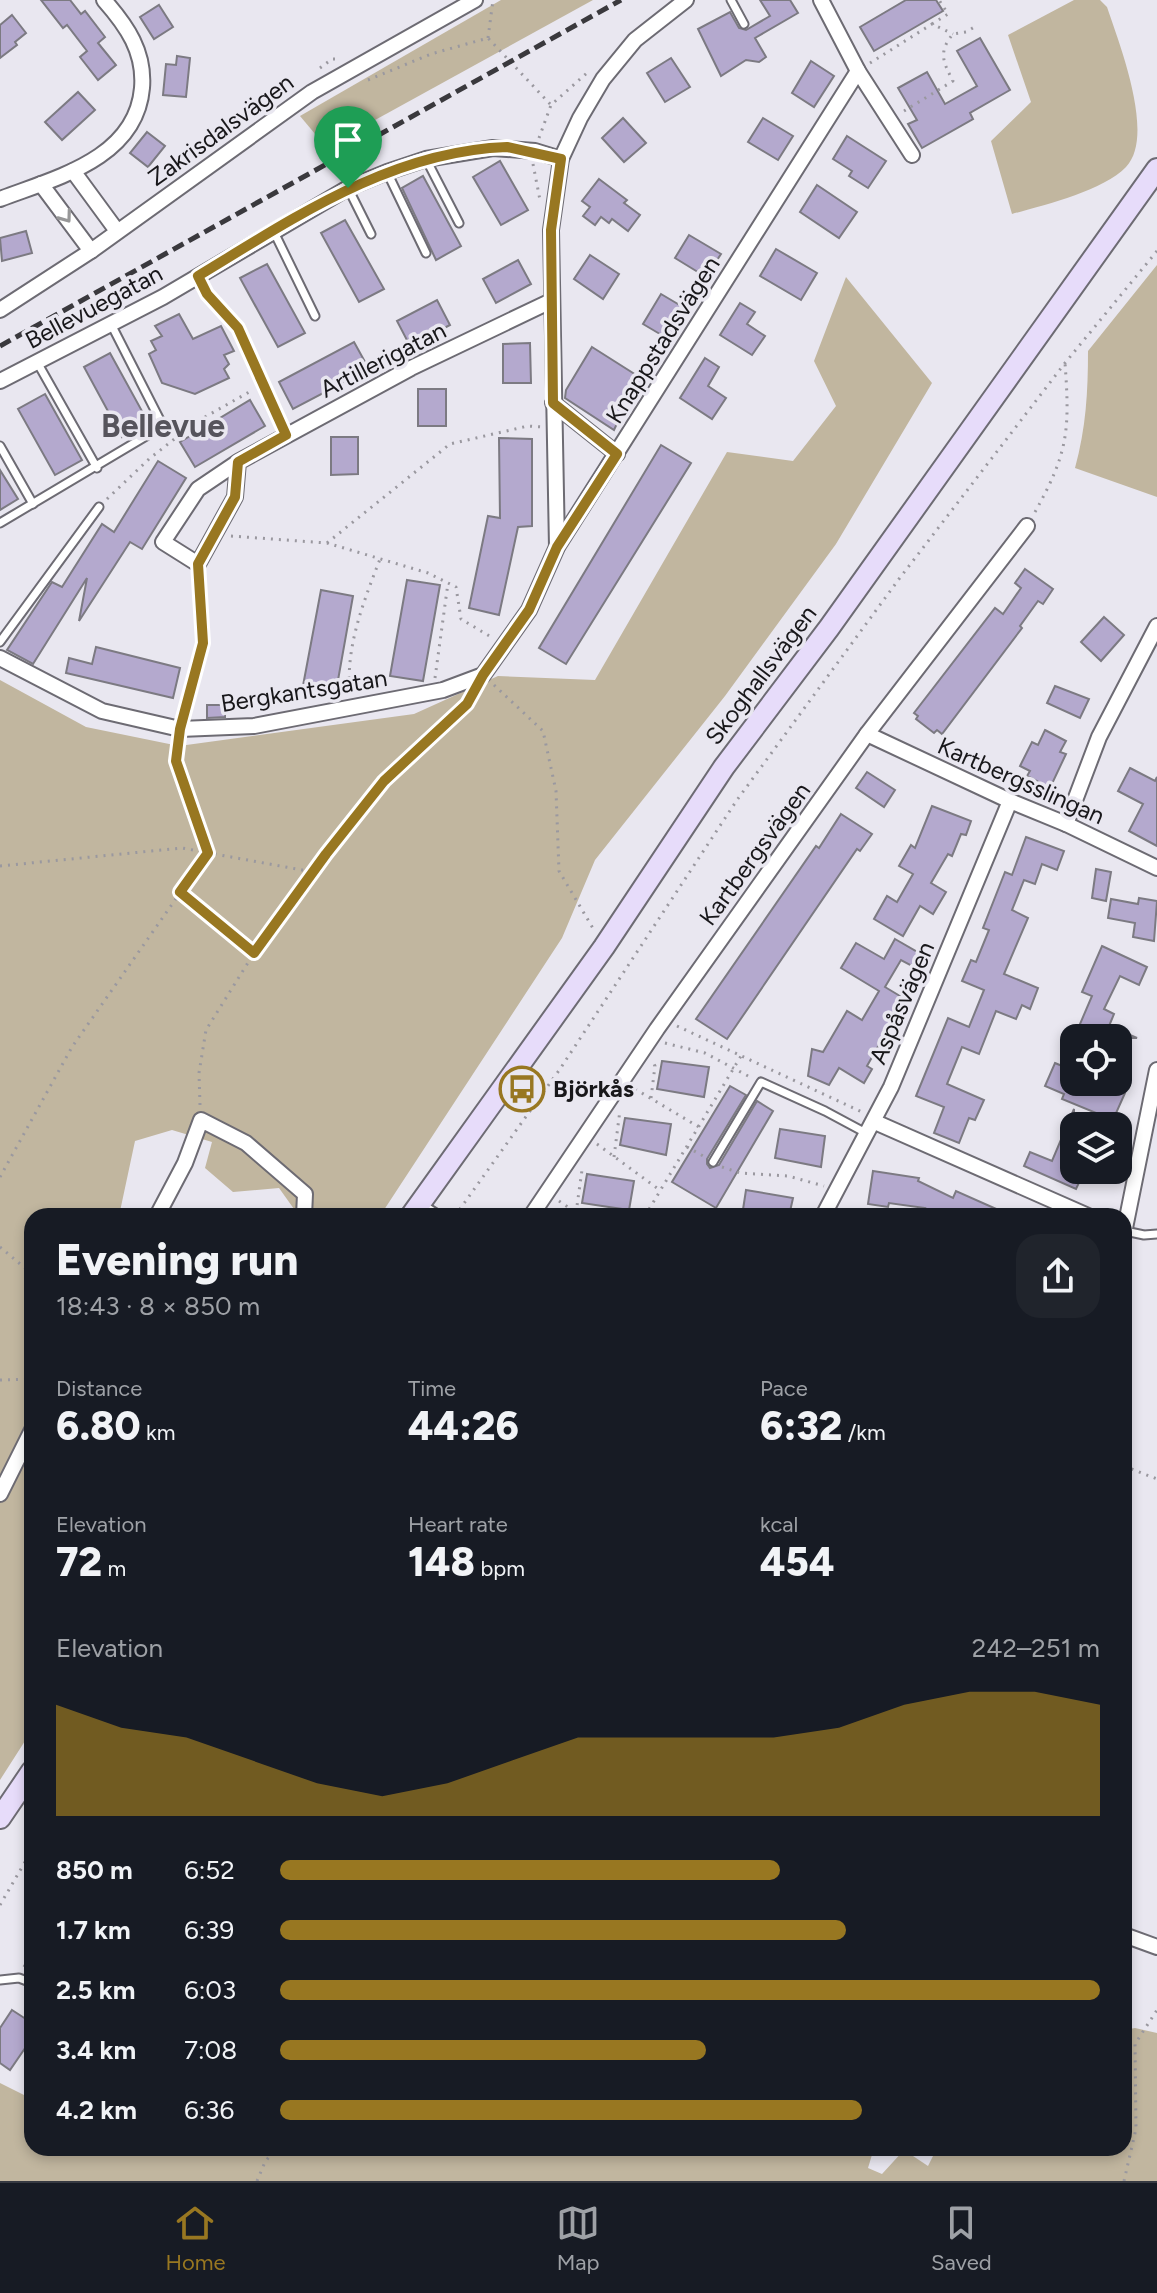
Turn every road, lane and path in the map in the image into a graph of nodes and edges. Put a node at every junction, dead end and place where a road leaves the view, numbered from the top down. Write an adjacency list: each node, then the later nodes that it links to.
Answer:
1 (104, 0): 21 (street)
2 (475, 0): 13 (street, Zakrisdalsvägen)
3 (493, 0): 12 (path)
4 (686, 0): 19 (street)
5 (731, 0): 8 (lane)
6 (821, 0): 14 (street)
7 (939, 0): 9 (path)
8 (744, 24)
9 (932, 24): 11 (path); 14 (path)
10 (976, 26): 11 (path)
11 (953, 34): 16 (path)
12 (488, 38): 13 (path); 15 (path)
13 (345, 71): 28 (street, Zakrisdalsvägen)
14 (858, 71): 16 (street); 47 (street, Knappstadsvägen)
15 (551, 105)
16 (890, 120): 17 (street)
17 (912, 155)
18 (426, 159): 19 (street, Bellevuegatan); 22 (street, Bellevuegatan); 26 (lane)
19 (561, 159): 34 (street)
20 (1157, 169): 77 (main road, Skoghallsvägen)
21 (73, 171): 23 (street); 28 (street)
22 (387, 172): 24 (street, Bellevuegatan); 32 (lane)
23 (41, 184): 25 (street); 30 (street, one-way to 30)
24 (348, 188): 27 (street, Bellevuegatan); 29 (lane)
25 (0, 199)
26 (459, 223)
27 (273, 230): 33 (street, Bellevuegatan); 36 (lane)
28 (117, 231): 30 (street, Zakrisdalsvägen)
29 (371, 234)
30 (91, 251): 35 (street, Zakrisdalsvägen)
31 (1157, 251): 40 (path)
32 (426, 253)
33 (198, 276): 37 (street, Bellevuegatan); 38 (lane)
34 (551, 301): 43 (street); 45 (street, Artillerigatan)
35 (0, 310)
36 (315, 316)
37 (111, 324): 39 (street, Bellevuegatan); 49 (lane)
38 (251, 357)
39 (37, 362): 41 (street, Bellevuegatan); 49 (lane)
40 (1065, 363): 53 (path); 104 (path)
41 (0, 381)
42 (262, 384): 45 (lane); 51 (path)
43 (553, 403): 44 (street); 47 (street)
44 (553, 427): 55 (path); 56 (street)
45 (286, 435): 48 (street, Artillerigatan)
46 (0, 446): 50 (lane)
47 (617, 454): 56 (street, Knappstadsvägen)
48 (238, 462): 54 (street); 58 (street, Artillerigatan)
49 (97, 468): 50 (lane)
50 (33, 504): 52 (lane)
51 (99, 507): 61 (lane)
52 (0, 523)
53 (1027, 526): 69 (street, Kartbergsvägen)
54 (216, 532): 55 (path); 58 (street)
55 (327, 543): 57 (path)
56 (557, 547): 62 (street, Knappstadsvägen)
57 (380, 559): 59 (path); 67 (path)
58 (198, 564): 64 (path)
59 (448, 583): 62 (path); 66 (path)
60 (1157, 626): 71 (street)
61 (0, 642)
62 (504, 645): 65 (street, Knappstadsvägen)
63 (0, 658): 68 (street, Bergkantsgatan)
64 (198, 665): 68 (lane)
65 (483, 675): 66 (street, Bergkantsgatan); 75 (path); 77 (path)
66 (433, 692): 67 (street, Bergkantsgatan)
67 (351, 708): 68 (street, Bergkantsgatan)
68 (180, 729): 72 (path)
69 (867, 734): 70 (street, Kartbergsslingan); 79 (street, Kartbergsvägen)
70 (1010, 801): 71 (street, Kartbergsslingan); 90 (street, Aspåsvägen)
71 (1066, 824): 74 (street, Kartbergsslingan)
72 (208, 853): 73 (path); 75 (path); 76 (path)
73 (0, 866)
74 (1157, 868)
75 (313, 872): 78 (path)
76 (180, 892): 78 (path); 97 (path)
77 (604, 947): 103 (main road, Skoghallsvägen)
78 (254, 953): 89 (path)
79 (663, 1020): 80 (street, Kartbergsvägen); 82 (path)
80 (651, 1036): 81 (street, Kartbergsvägen); 83 (path)
81 (640, 1053): 85 (street, Kartbergsvägen); 88 (path)
82 (741, 1056): 83 (path); 90 (path)
83 (733, 1068): 86 (path); 91 (path)
84 (1157, 1070): 111 (street)
85 (622, 1081): 87 (street, Kartbergsvägen); 88 (path)
86 (761, 1082): 90 (lane); 96 (lane)
87 (609, 1099): 92 (street, Kartbergsvägen); 94 (path)
88 (651, 1099): 91 (path)
89 (201, 1120): 101 (street); 102 (street)
90 (873, 1125): 99 (street, Aspåsvägen); 110 (street)
91 (699, 1127): 93 (path)
92 (586, 1133): 94 (path); 95 (street, Kartbergsvägen)
93 (687, 1147): 96 (path); 98 (path)
94 (614, 1157): 98 (path)
95 (569, 1158): 100 (street, Kartbergsvägen); 107 (path)
96 (713, 1162): 99 (path)
97 (0, 1177)
98 (661, 1191): 108 (path)
99 (836, 1191): 109 (street, Aspåsvägen)
100 (546, 1193): 105 (street, Kartbergsvägen); 106 (path)
101 (161, 1208)
102 (304, 1208)
103 (424, 1208)
104 (461, 1208)
105 (536, 1208)
106 (568, 1208)
107 (577, 1208)
108 (650, 1208)
109 (827, 1208)
110 (1069, 1208)
111 (1129, 1208)
112 (1132, 1233): 113 (lane)
113 (1157, 1234)
114 (0, 1247): 115 (path)
115 (24, 1267)
116 (24, 1379): 117 (path)
117 (0, 1380)
118 (24, 1446): 121 (street)
119 (1132, 1469): 120 (path)
120 (1157, 1479)
121 (0, 1494)
122 (24, 1783): 123 (main road)
123 (0, 1818)
124 (24, 1864): 125 (path)
125 (0, 1905)
126 (1132, 1938): 127 (street)
127 (1157, 1947)
128 (24, 1968): 129 (path)
129 (19, 1978): 130 (lane); 131 (lane)
130 (0, 1980)
131 (24, 1980)
132 (1157, 2010): 133 (path)
133 (1132, 2146)
134 (270, 2156): 136 (path)
135 (1130, 2156): 137 (path)
136 (257, 2181)
137 (1124, 2181)

